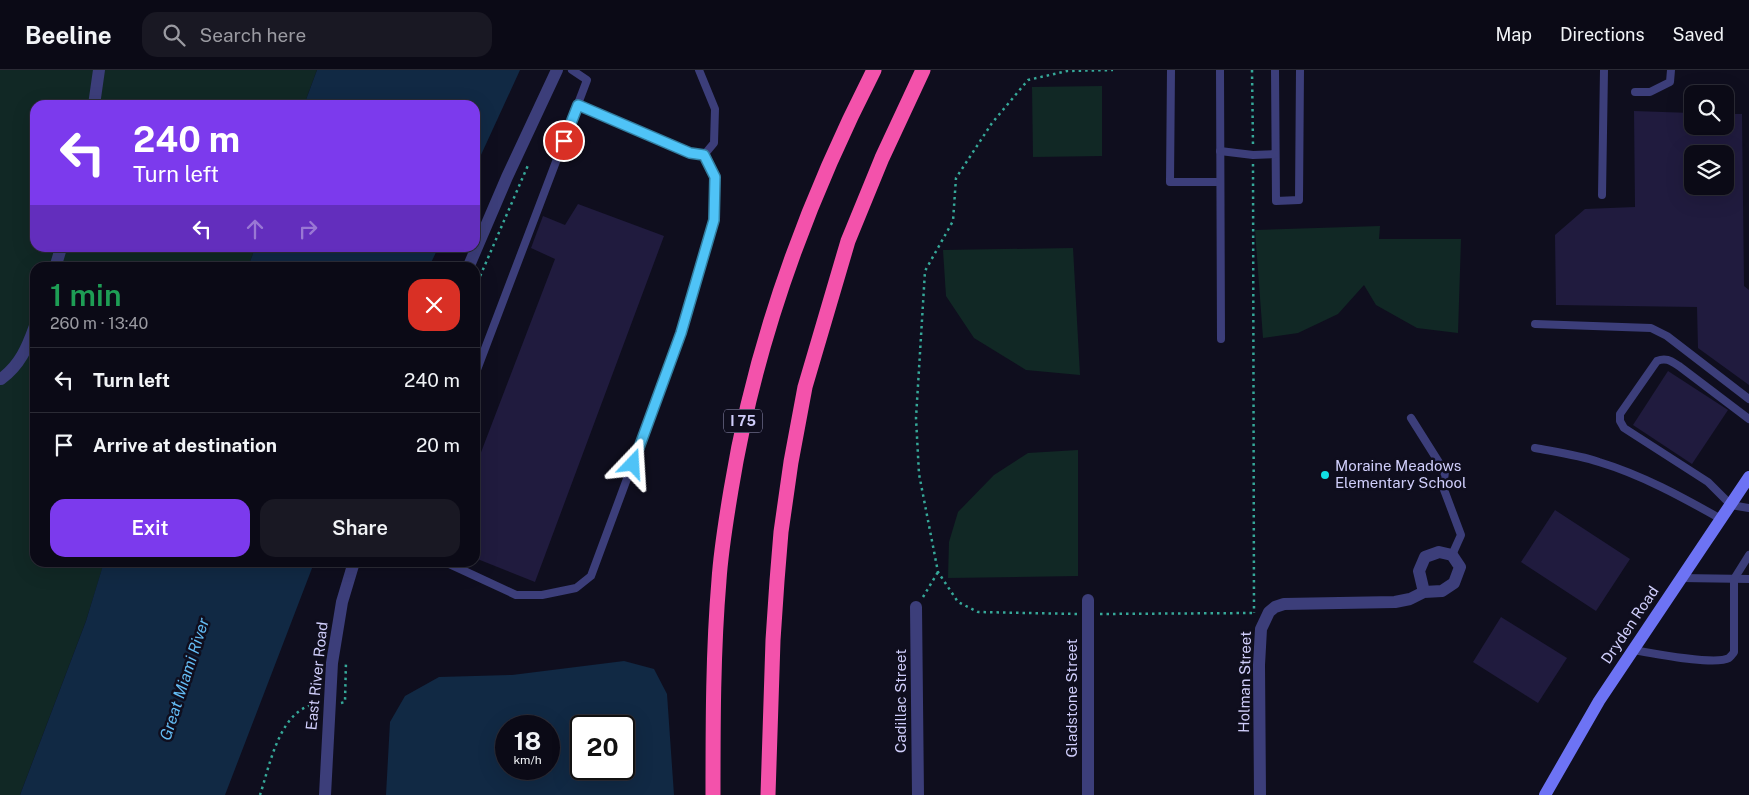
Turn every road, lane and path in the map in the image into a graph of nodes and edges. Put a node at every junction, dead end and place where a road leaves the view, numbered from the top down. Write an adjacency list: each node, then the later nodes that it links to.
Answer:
1 (99, 70): 16 (street)
2 (557, 70): 25 (street)
3 (572, 70): 17 (lane)
4 (699, 70): 21 (lane)
5 (874, 70): 55 (highway, I 75)
6 (923, 70): 56 (highway)
7 (1113, 70): 44 (path)
8 (1172, 70): 23 (lane)
9 (1220, 70): 18 (lane)
10 (1252, 70): 22 (path)
11 (1275, 70): 20 (lane)
12 (1300, 70): 20 (lane)
13 (1604, 70): 24 (lane)
14 (1671, 70): 15 (lane)
15 (1636, 92)
16 (95, 100)
17 (578, 105): 21 (lane); 30 (lane)
18 (1220, 151): 22 (lane); 23 (lane)
19 (533, 154): 26 (path)
20 (1275, 154): 22 (lane)
21 (704, 155): 43 (lane)
22 (1252, 155): 52 (path)
23 (1219, 182): 28 (lane)
24 (1602, 195)
25 (480, 240)
26 (480, 276)
27 (1535, 324): 32 (lane)
28 (1221, 339)
29 (30, 340): 31 (street)
30 (480, 362)
31 (1, 379)
32 (1749, 399)
33 (1411, 418): 41 (lane)
34 (1749, 419): 37 (lane)
35 (1535, 448): 39 (lane)
36 (1749, 478): 37 (main road, Dryden Road)
37 (1731, 505): 38 (lane); 39 (main road, Dryden Road)
38 (1749, 508)
39 (1721, 519): 45 (main road, Dryden Road)
40 (1749, 554): 46 (lane)
41 (1452, 555): 48 (street, Holman Street); 48 (street)
42 (352, 567): 54 (street, East River Road)
43 (456, 567)
44 (938, 572): 50 (path); 51 (path)
45 (1681, 578): 46 (lane); 53 (main road, Dryden Road)
46 (1734, 579): 47 (lane); 53 (lane)
47 (1749, 579)
48 (1424, 592): 52 (street, Holman Street)
49 (1088, 600): 51 (street, Gladstone Street)
50 (916, 607): 57 (street, Cadillac Street)
51 (1087, 614): 52 (path); 58 (street, Gladstone Street)
52 (1259, 616): 59 (street, Holman Street)
53 (1633, 650): 60 (main road, Dryden Road)
54 (325, 795)
55 (713, 795)
56 (768, 795)
57 (918, 795)
58 (1088, 795)
59 (1260, 795)
60 (1545, 795)

